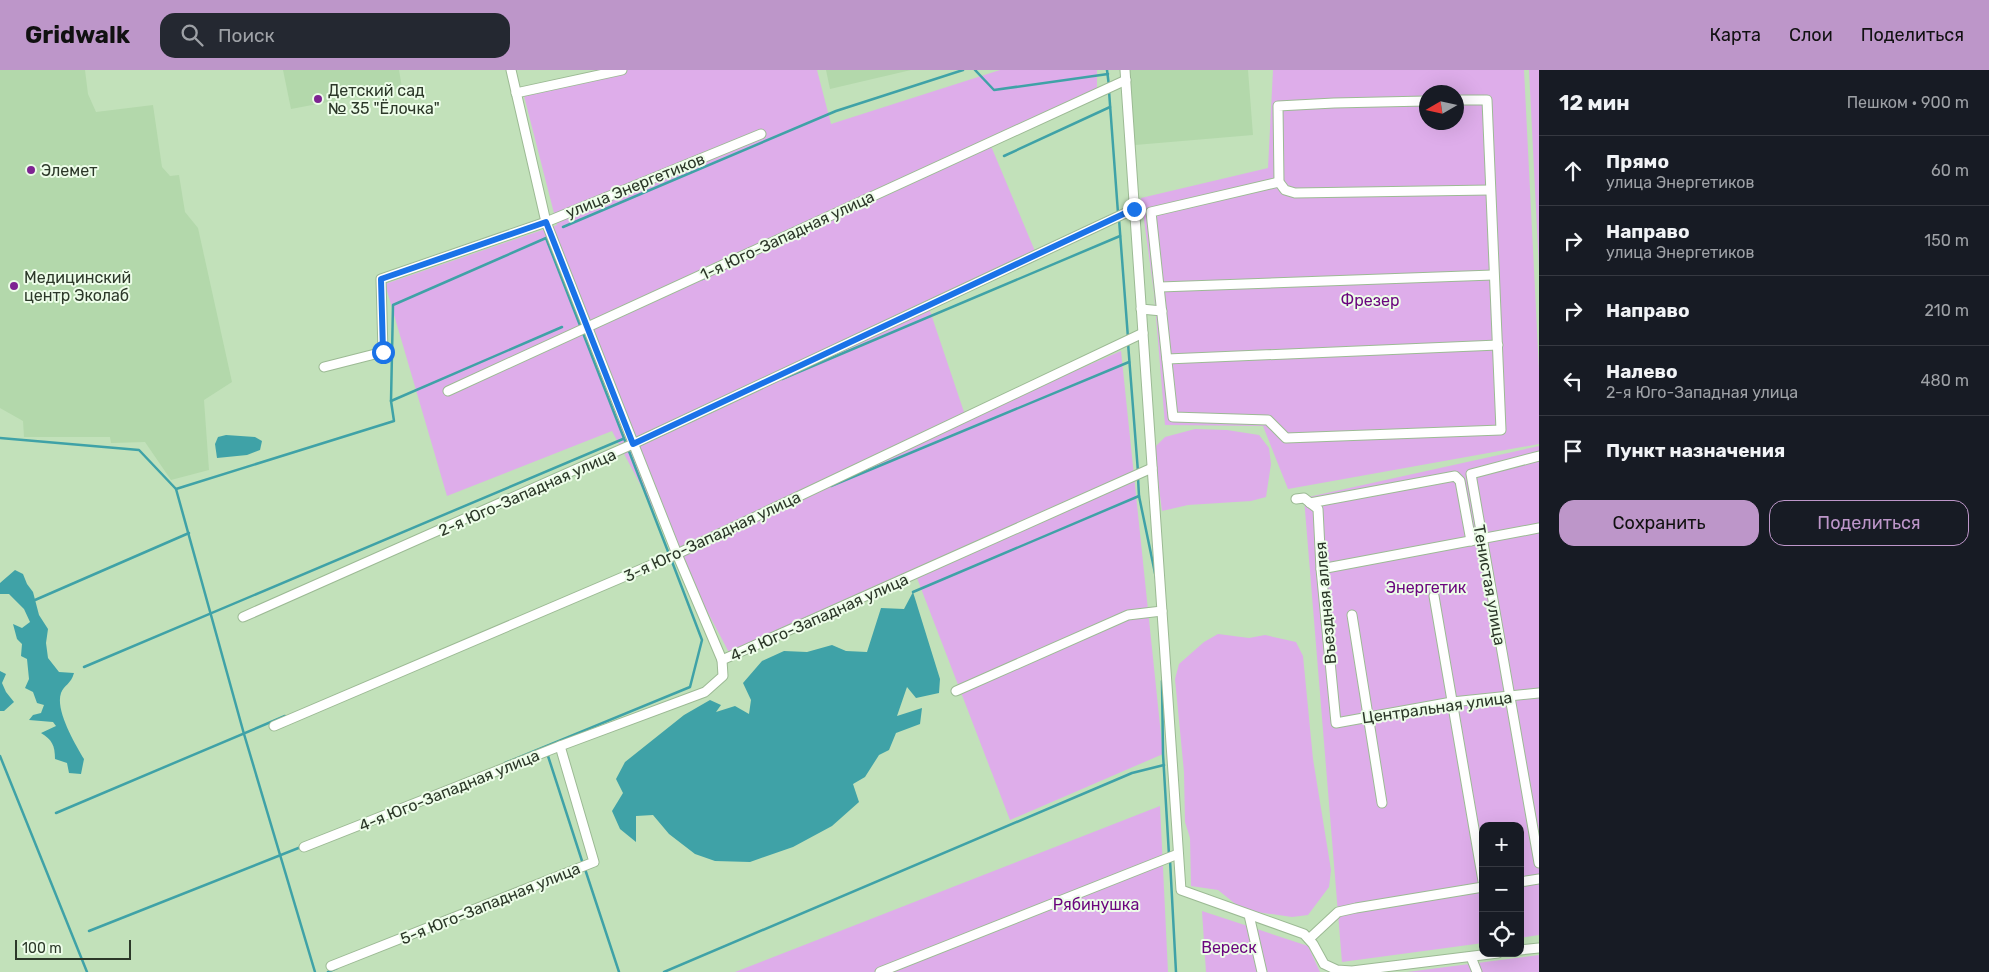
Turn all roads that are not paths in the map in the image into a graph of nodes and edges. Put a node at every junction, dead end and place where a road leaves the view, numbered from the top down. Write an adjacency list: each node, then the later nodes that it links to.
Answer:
1 (511, 70): 5 (street)
2 (622, 70): 5 (street)
3 (1125, 70): 4 (street)
4 (1126, 80): 11 (street); 17 (street, 1-я Юго-Западная улица)
5 (516, 94): 12 (street)
6 (1464, 100): 10 (street)
7 (1419, 101): 9 (street)
8 (760, 134): 12 (street, улица Энергетиков)
9 (1279, 182): 10 (street); 14 (street)
10 (1490, 190): 13 (street)
11 (1134, 209): 15 (street); 23 (street, 2-я Юго-Западная улица)
12 (546, 222): 17 (street); 21 (street, улица Энергетиков)
13 (1493, 275): 14 (street); 19 (street)
14 (1160, 287): 16 (street)
15 (1141, 309): 16 (street); 18 (street)
16 (1162, 311): 20 (street)
17 (587, 327): 22 (street, 1-я Юго-Западная улица); 23 (street)
18 (1143, 333): 25 (street); 31 (street, 3-я Юго-Западная улица)
19 (1498, 345): 20 (street); 20 (street)
20 (1167, 359)
21 (324, 367)
22 (448, 390)
23 (633, 444): 31 (street); 36 (street, 2-я Юго-Западная улица)
24 (1539, 456): 29 (street, Тенистая улица)
25 (1152, 468): 34 (street); 37 (street, 4-я Юго-Западная улица)
26 (1296, 499): 27 (street)
27 (1310, 504): 30 (street); 32 (street, Въездная аллея)
28 (1539, 528): 29 (street)
29 (1482, 539): 30 (street); 40 (street, Тенистая улица)
30 (1471, 541): 32 (street)
31 (677, 554): 37 (street); 44 (street, 3-я Юго-Западная улица)
32 (1321, 569): 43 (street, Въездная аллея)
33 (1434, 596): 41 (street)
34 (1162, 611): 38 (street); 48 (street)
35 (1352, 615): 42 (street)
36 (243, 617)
37 (722, 660): 45 (street, 4-я Юго-Западная улица)
38 (956, 691)
39 (1539, 693): 40 (street, Центральная улица)
40 (1510, 696): 41 (street, Центральная улица); 49 (street, Тенистая улица)
41 (1452, 702): 42 (street, Центральная улица); 50 (street)
42 (1369, 717): 43 (street, Центральная улица); 46 (street)
43 (1336, 723)
44 (274, 726)
45 (560, 746): 47 (street, 4-я Юго-Западная улица); 60 (street, 5-я Юго-Западная улица)
46 (1382, 804)
47 (304, 847)
48 (1178, 854): 54 (street); 62 (street)
49 (1539, 863)
50 (1481, 867)
51 (1539, 880): 52 (street)
52 (1524, 882)
53 (1479, 889): 55 (street)
54 (1249, 915): 55 (street); 63 (street)
55 (1309, 939): 61 (street)
56 (1539, 948): 57 (street)
57 (1524, 950)
58 (1479, 956): 59 (street)
59 (1472, 957): 61 (street); 64 (street)
60 (331, 966)
61 (1371, 971)
62 (880, 972)
63 (1262, 972)
64 (1477, 972)

